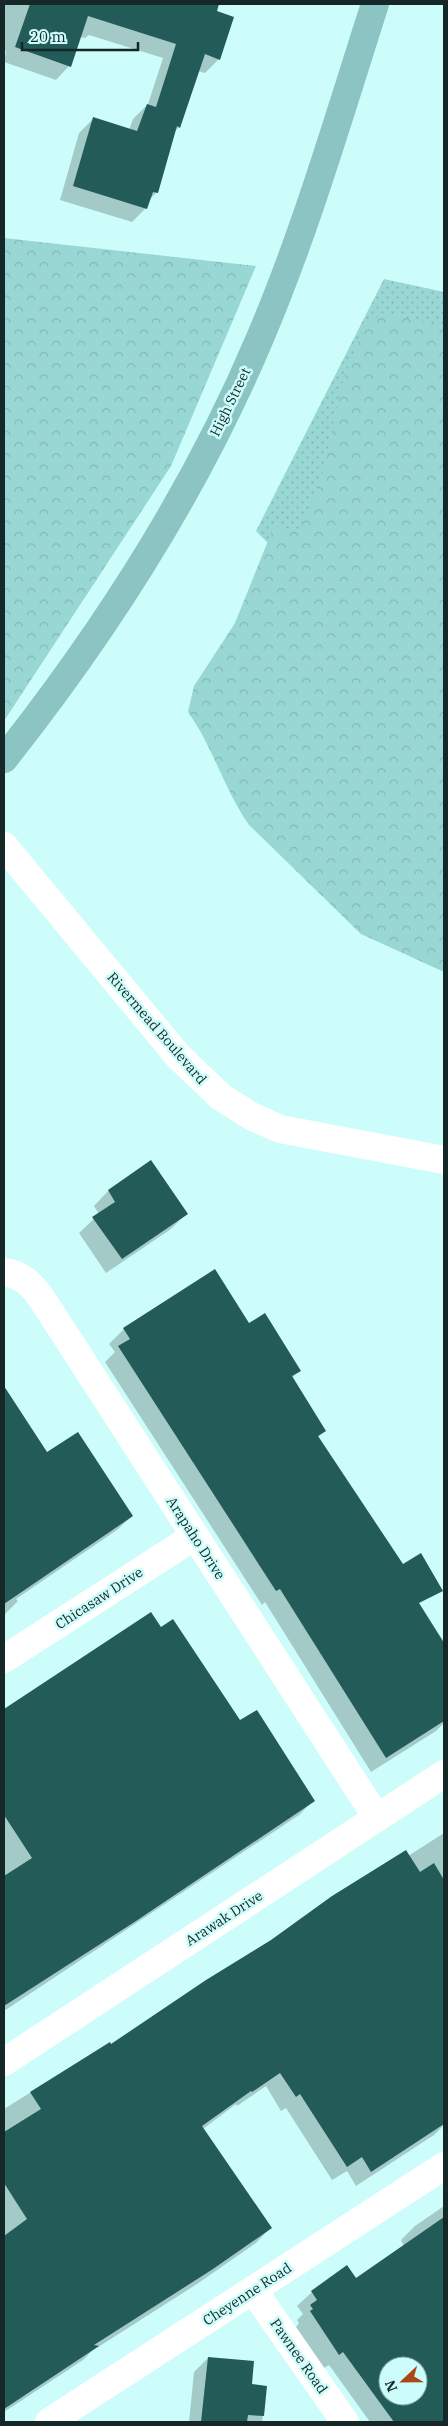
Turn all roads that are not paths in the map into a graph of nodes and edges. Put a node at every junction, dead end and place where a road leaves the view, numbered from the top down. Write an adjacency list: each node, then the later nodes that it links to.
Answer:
1 (375, 4): 2 (main road, High Street)
2 (4, 759)
3 (4, 846): 4 (street, Rivermead Boulevard)
4 (444, 1160)
5 (4, 1272): 6 (street, Arapaho Drive)
6 (195, 1536): 7 (street, Chicasaw Drive); 9 (street, Arapaho Drive)
7 (4, 1659)
8 (444, 1774): 9 (street, Arawak Drive)
9 (377, 1818): 10 (street, Arawak Drive)
10 (4, 2062)
11 (444, 2166): 12 (street, Cheyenne Road)
12 (253, 2290): 13 (street, Cheyenne Road); 14 (street, Pawnee Road)
13 (49, 2422)
14 (345, 2422)

